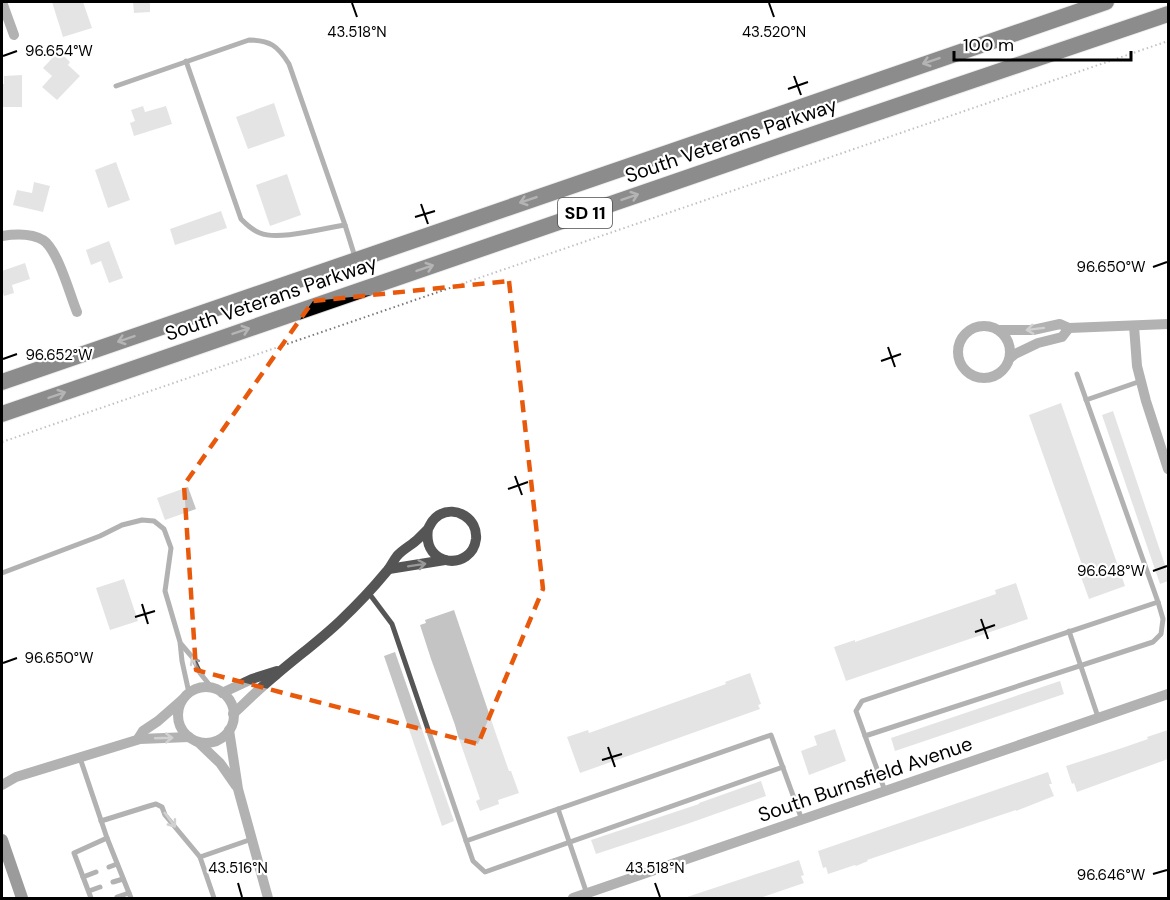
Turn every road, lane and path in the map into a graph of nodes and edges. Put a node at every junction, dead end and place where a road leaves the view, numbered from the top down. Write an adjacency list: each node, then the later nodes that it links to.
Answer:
1 (2, 2): 4 (street)
2 (1106, 2): 10 (highway, South Veterans Parkway / SD 11, one-way to 10)
3 (1168, 14): 21 (highway, South Veterans Parkway / SD 11, one-way to 3)
4 (14, 35)
5 (1168, 41): 22 (path)
6 (186, 61): 7 (lane); 8 (lane); 8 (lane)
7 (117, 86)
8 (345, 225): 10 (lane)
9 (2, 236): 11 (street)
10 (356, 260): 19 (highway, South Veterans Parkway / SD 11, one-way to 19)
11 (77, 312)
12 (1168, 324): 13 (street)
13 (1134, 326): 14 (street); 18 (street)
14 (1069, 328): 15 (street, one-way to 15); 16 (street)
15 (1000, 330): 16 (street); 16 (street)
16 (1010, 358)
17 (1077, 374): 20 (lane)
18 (1141, 381): 20 (lane); 23 (street)
19 (2, 382)
20 (1086, 400): 29 (lane)
21 (2, 414)
22 (2, 442)
23 (1168, 469)
24 (428, 528): 25 (street); 25 (street); 26 (street)
25 (446, 560): 26 (street, one-way to 25)
26 (389, 569): 28 (street)
27 (2, 573): 31 (lane)
28 (368, 592): 33 (street); 54 (lane)
29 (1158, 602): 30 (lane); 32 (lane)
30 (1069, 631): 32 (lane); 40 (lane)
31 (180, 642): 34 (lane, one-way to 31); 36 (lane)
32 (1082, 666): 38 (lane); 40 (lane)
33 (283, 669): 34 (street); 37 (street)
34 (217, 691): 36 (street); 37 (street)
35 (1168, 694): 38 (street, South Burnsfield Avenue)
36 (187, 695): 41 (street); 42 (street)
37 (233, 714): 39 (street)
38 (1098, 717): 47 (street, South Burnsfield Avenue)
39 (229, 730): 42 (street); 46 (street)
40 (865, 736): 47 (lane)
41 (138, 740): 42 (street, one-way to 42); 43 (street)
42 (193, 740): 46 (street)
43 (79, 757): 45 (street); 50 (lane)
44 (783, 767): 48 (lane); 49 (lane); 55 (lane)
45 (2, 784)
46 (238, 789): 52 (street)
47 (885, 791): 49 (street, South Burnsfield Avenue)
48 (558, 809): 54 (lane); 55 (lane)
49 (802, 820): 65 (street, South Burnsfield Avenue)
50 (101, 821): 51 (lane); 56 (lane, one-way to 56)
51 (107, 838): 57 (lane); 60 (lane)
52 (252, 839): 56 (lane); 71 (street)
53 (2, 840): 68 (main road)
54 (466, 841): 55 (lane)
55 (568, 842): 65 (lane)
56 (200, 857): 70 (lane)
57 (117, 864): 58 (lane); 61 (lane)
58 (109, 867)
59 (96, 872): 60 (lane)
60 (83, 876): 64 (lane)
61 (123, 879): 62 (lane); 66 (lane)
62 (113, 882)
63 (100, 887): 64 (lane)
64 (88, 891): 69 (lane)
65 (586, 894): 72 (street, South Burnsfield Avenue)
66 (130, 896): 67 (lane)
67 (117, 897)
68 (22, 898)
69 (91, 898)
70 (214, 898)
71 (268, 898)
72 (573, 898)

